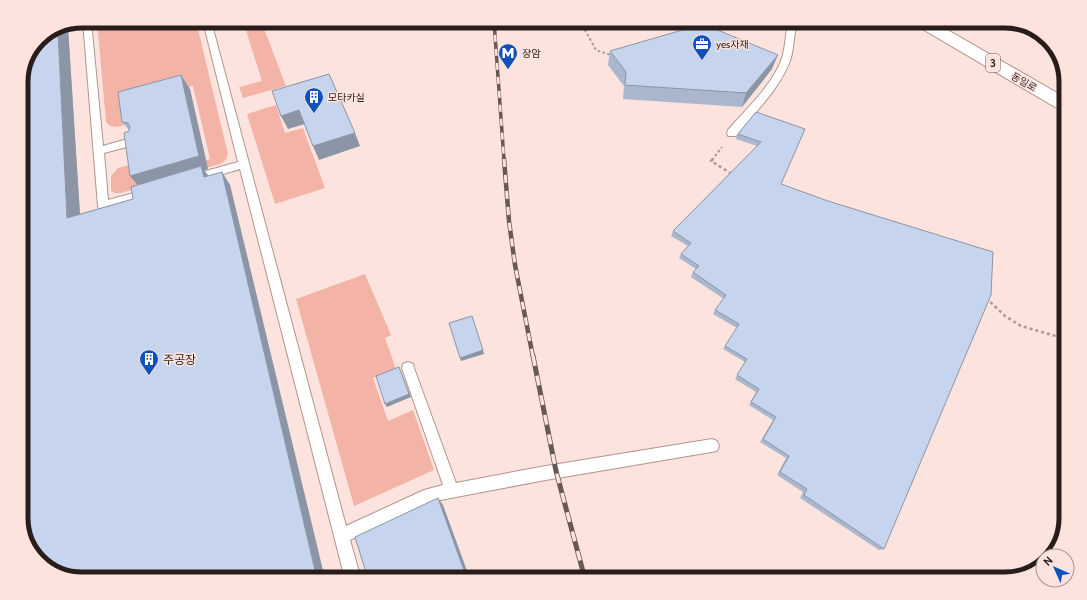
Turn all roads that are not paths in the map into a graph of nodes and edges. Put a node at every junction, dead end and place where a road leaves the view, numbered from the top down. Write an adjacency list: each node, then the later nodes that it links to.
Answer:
1 (88, 28): 8 (lane)
2 (209, 28): 9 (lane)
3 (791, 28): 6 (lane)
4 (932, 28): 5 (main road, 동일로 / 3)
5 (1059, 102)
6 (732, 133)
7 (134, 141): 8 (lane)
8 (98, 151): 11 (lane)
9 (243, 164): 10 (lane); 15 (lane)
10 (184, 182)
11 (155, 191)
12 (408, 368): 14 (lane)
13 (712, 446): 14 (lane)
14 (452, 491): 15 (lane)
15 (341, 536): 16 (lane)
16 (351, 572)

